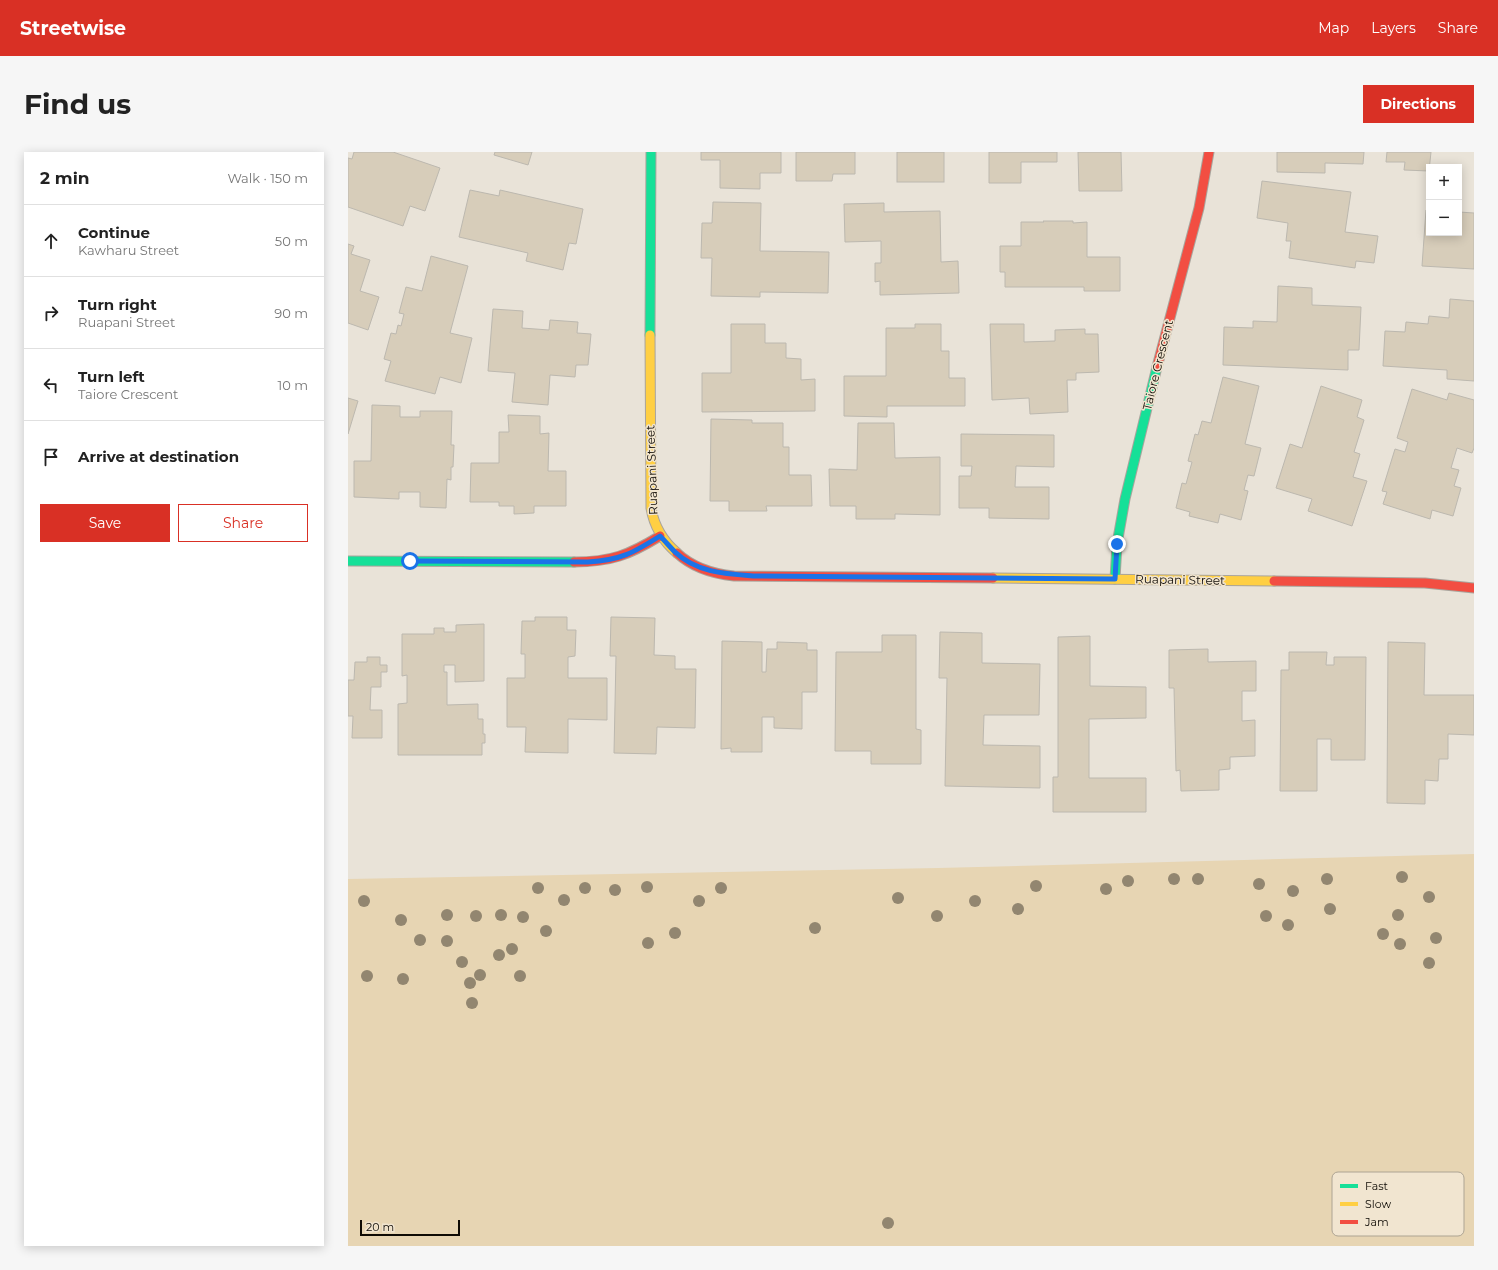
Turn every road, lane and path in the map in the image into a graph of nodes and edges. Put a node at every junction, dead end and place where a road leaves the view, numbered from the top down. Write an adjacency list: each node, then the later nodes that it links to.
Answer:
1 (651, 152): 3 (street, Ruapani Street)
2 (1209, 152): 5 (street, Taiore Crescent)
3 (660, 536): 4 (street); 5 (street, Ruapani Street)
4 (348, 561)
5 (1115, 579): 6 (street, Ruapani Street)
6 (1474, 588)

